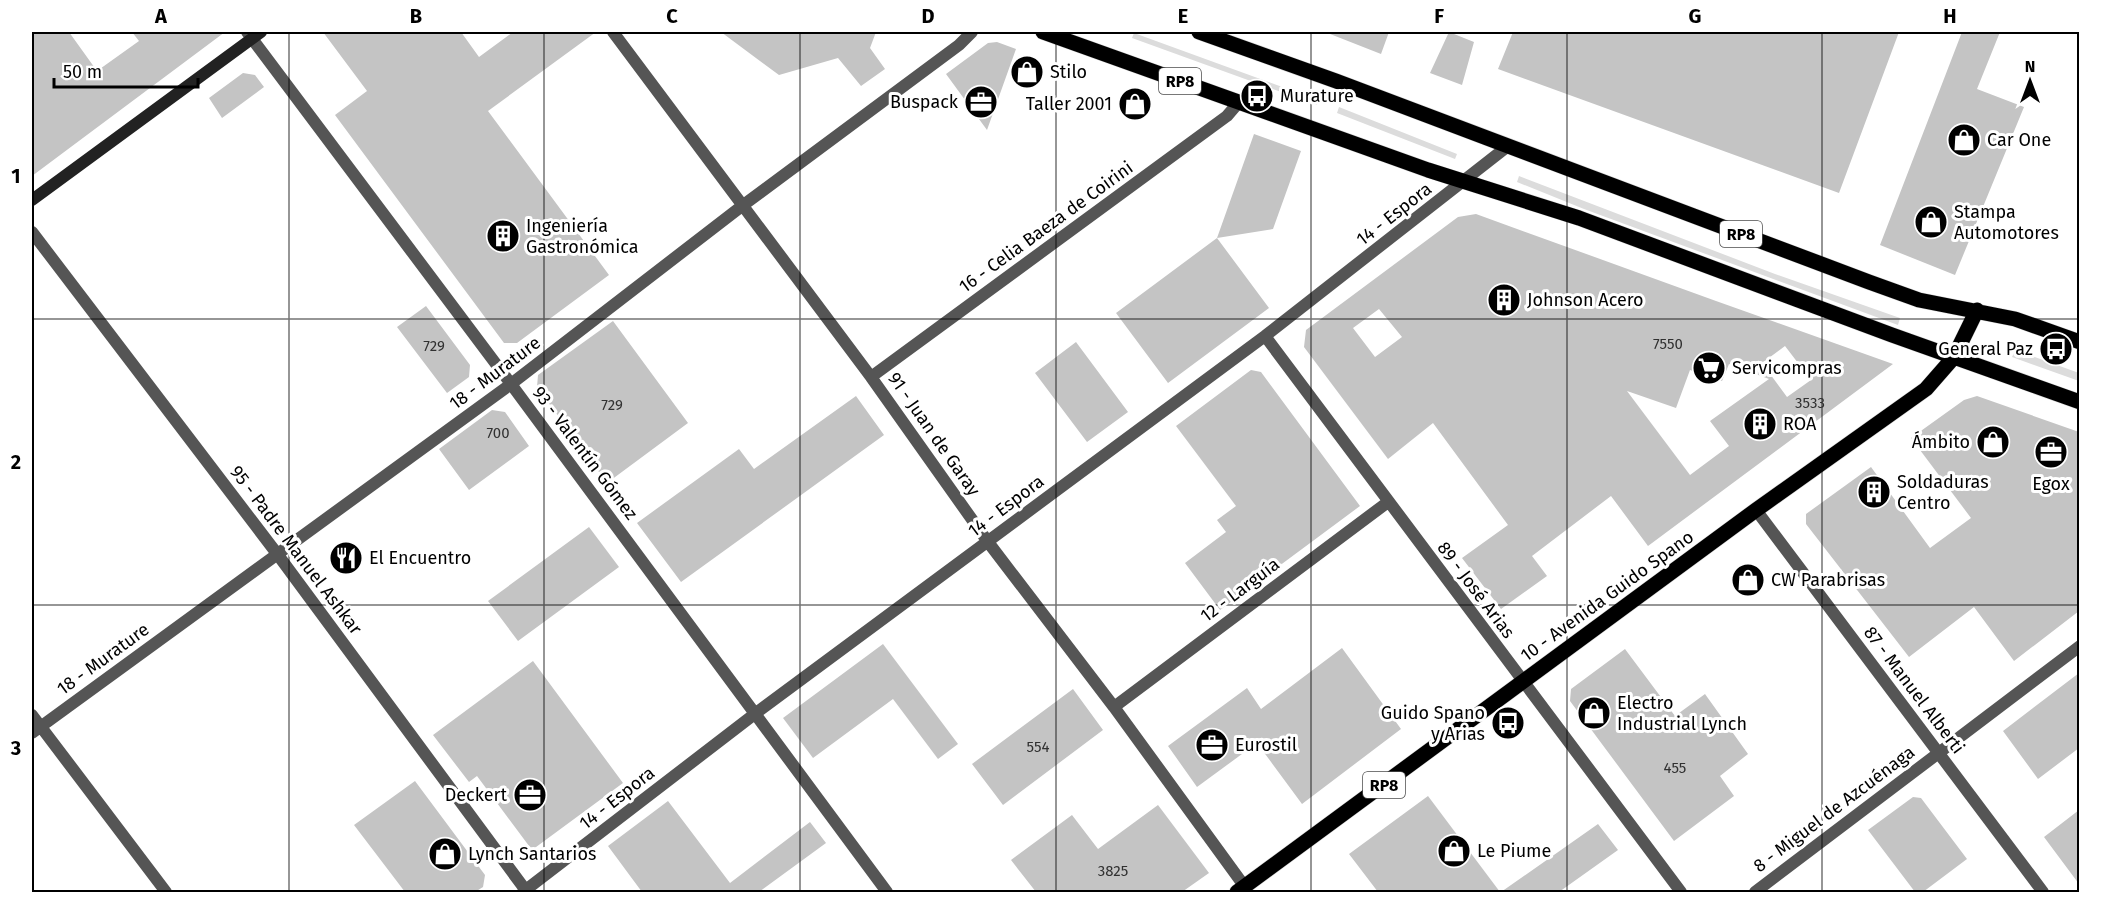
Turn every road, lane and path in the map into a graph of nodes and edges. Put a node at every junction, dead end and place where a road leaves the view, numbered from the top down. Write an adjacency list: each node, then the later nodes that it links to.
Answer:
1 (613, 32): 10 (street, 91 - Juan de Garay)
2 (972, 32): 10 (street, 18 - Murature)
3 (1043, 32): 6 (main road, RP8)
4 (1199, 32): 7 (main road, RP8)
5 (253, 34): 9 (street); 17 (street, 93 - Valentín Gómez)
6 (1239, 102): 8 (main road, RP8); 16 (street, 16 - Celia Baeza de Coirini)
7 (1508, 146): 8 (street, 14 - Espora); 12 (main road, RP8)
8 (1464, 182): 13 (street, 14 - Espora); 15 (main road, RP8)
9 (32, 200)
10 (742, 206): 16 (street, 91 - Juan de Garay); 17 (street, 18 - Murature)
11 (32, 232): 22 (street, 95 - Padre Manuel Ashkar)
12 (1977, 310): 14 (main road, RP8); 15 (main road, 10 - Avenida Guido Spano / RP8)
13 (1265, 336): 19 (street, 89 - José Arias); 21 (street, 14 - Espora)
14 (2079, 342)
15 (1954, 357): 18 (main road, RP8); 20 (main road, 10 - Avenida Guido Spano / RP8)
16 (872, 377): 21 (street, 91 - Juan de Garay)
17 (511, 384): 22 (street, 18 - Murature); 26 (street, 93 - Valentín Gómez)
18 (2079, 402)
19 (1388, 502): 24 (street, 89 - José Arias); 25 (street, 12 - Larguía)
20 (1756, 510): 24 (main road, 10 - Avenida Guido Spano / RP8); 29 (street, 87 - Manuel Alberti)
21 (988, 542): 25 (street, 91 - Juan de Garay); 26 (street, 14 - Espora)
22 (278, 555): 28 (street, 18 - Murature); 32 (street, 95 - Padre Manuel Ashkar)
23 (2079, 646): 29 (street, 8 - Miguel de Azcuénaga)
24 (1523, 682): 30 (main road, 10 - Avenida Guido Spano / RP8); 34 (street, 89 - José Arias)
25 (1114, 707): 30 (street, 91 - Juan de Garay)
26 (756, 713): 32 (street, 14 - Espora); 33 (street, 93 - Valentín Gómez)
27 (32, 715): 28 (street)
28 (36, 730): 31 (street)
29 (1939, 753): 35 (street, 8 - Miguel de Azcuénaga); 36 (street, 87 - Manuel Alberti)
30 (1241, 890)
31 (165, 892)
32 (525, 892)
33 (887, 892)
34 (1681, 892)
35 (1755, 892)
36 (2043, 892)

